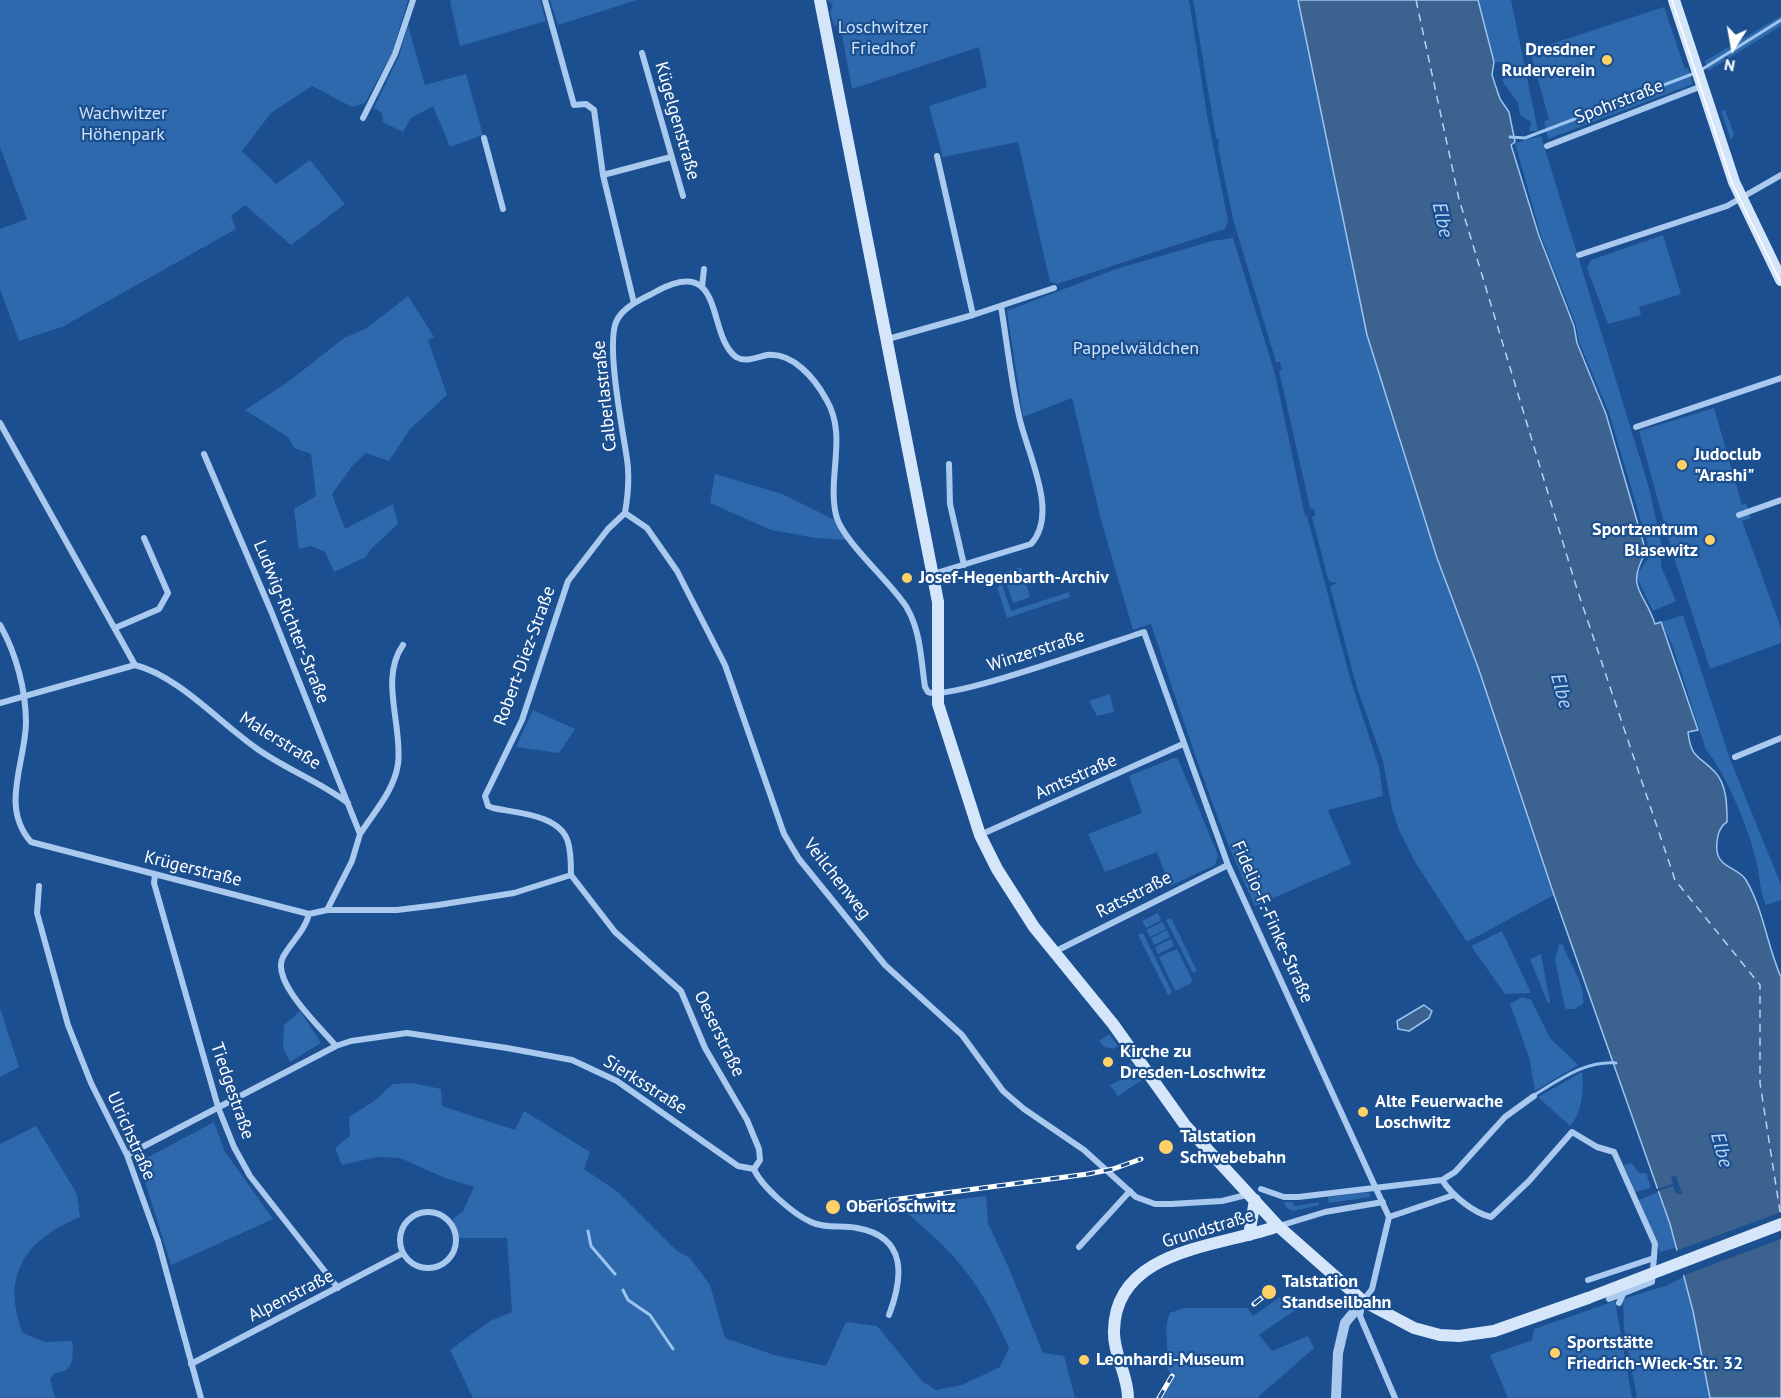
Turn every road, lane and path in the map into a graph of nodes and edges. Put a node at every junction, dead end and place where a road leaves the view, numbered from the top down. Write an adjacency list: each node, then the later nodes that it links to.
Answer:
1 (413, 0): 7 (street)
2 (546, 0): 12 (street)
3 (819, 0): 25 (main road)
4 (1674, 0): 6 (main road)
5 (642, 53): 11 (street, Kügelgenstraße)
6 (1701, 84): 9 (street, Spohrstraße); 15 (main road)
7 (363, 118)
8 (484, 138): 16 (street)
9 (1547, 146)
10 (937, 156): 24 (street)
11 (671, 157): 12 (street); 14 (street, Kügelgenstraße)
12 (603, 175): 22 (street)
13 (1781, 175): 15 (street)
14 (683, 196)
15 (1741, 199): 17 (street); 19 (main road)
16 (502, 209)
17 (1580, 255)
18 (704, 269): 20 (street)
19 (1781, 280)
20 (702, 287): 22 (street, Calberlastraße); 42 (street)
21 (1054, 288): 23 (street)
22 (634, 303): 32 (street, Calberlastraße)
23 (1001, 306): 24 (street); 35 (street)
24 (973, 315): 25 (street)
25 (888, 339): 36 (main road)
26 (1781, 378): 28 (street)
27 (1, 423): 38 (street)
28 (1636, 427)
29 (204, 454): 48 (street, Ludwig-Richter-Straße)
30 (949, 464): 35 (street)
31 (1781, 500): 33 (street)
32 (625, 513): 53 (street, Robert-Diez-Straße); 65 (street, Veilchenweg)
33 (1739, 515)
34 (144, 538): 38 (street)
35 (964, 565): 36 (street)
36 (933, 574): 42 (main road)
37 (0, 625): 43 (street, Krügerstraße)
38 (114, 628): 41 (street)
39 (1144, 632): 42 (street, Winzerstraße); 46 (street, Fidelio-F.-Finke-Straße)
40 (403, 645): 49 (street)
41 (135, 664): 43 (street); 48 (street, Malerstraße)
42 (936, 694): 50 (main road)
43 (22, 697): 44 (street); 52 (street, Krügerstraße)
44 (0, 703)
45 (1781, 738): 47 (street)
46 (1183, 744): 50 (street, Amtsstraße); 51 (street, Fidelio-F.-Finke-Straße)
47 (1735, 757)
48 (348, 803): 49 (street)
49 (360, 834): 55 (street)
50 (980, 835): 57 (main road)
51 (1228, 865): 57 (street, Ratsstraße); 64 (street, Fidelio-F.-Finke-Straße)
52 (155, 875): 56 (street, Krügerstraße); 60 (street, Tiedgestraße)
53 (571, 875): 55 (street, Krügerstraße); 62 (street, Oeserstraße)
54 (39, 886): 61 (street, Ulrichstraße)
55 (327, 910): 56 (street, Krügerstraße)
56 (309, 914): 58 (street)
57 (1053, 952): 66 (main road)
58 (336, 1046): 60 (street, Sierksstraße); 62 (street, Sierksstraße)
59 (1534, 1096): 63 (street)
60 (218, 1107): 61 (street); 77 (street, Tiedgestraße)
61 (128, 1155): 83 (street, Ulrichstraße)
62 (754, 1169): 82 (street, Sierksstraße)
63 (1442, 1180): 64 (street); 67 (street)
64 (1378, 1188): 66 (street); 68 (street, Fidelio-F.-Finke-Straße)
65 (1130, 1191): 66 (street, Veilchenweg); 73 (street)
66 (1255, 1194): 71 (main road); 72 (main road)
67 (1454, 1195): 69 (street); 75 (street)
68 (1383, 1202): 69 (street, Fidelio-F.-Finke-Straße); 71 (street)
69 (1389, 1217): 80 (street)
70 (1781, 1224): 80 (main road, bridge)
71 (1278, 1226): 72 (main road, Grundstraße); 80 (main road)
72 (1249, 1235): 85 (main road, Grundstraße)
73 (1079, 1247)
74 (403, 1253): 74 (street); 77 (street, Alpenstraße)
75 (1654, 1258): 76 (street); 78 (street)
76 (1588, 1280)
77 (338, 1288): 83 (street, Alpenstraße)
78 (1623, 1294): 79 (street); 81 (street)
79 (1609, 1299)
80 (1363, 1301): 86 (street); 87 (street)
81 (1620, 1303)
82 (889, 1315)
83 (192, 1364): 84 (street, Ulrichstraße)
84 (201, 1398)
85 (1128, 1398)
86 (1336, 1398)
87 (1395, 1398)

